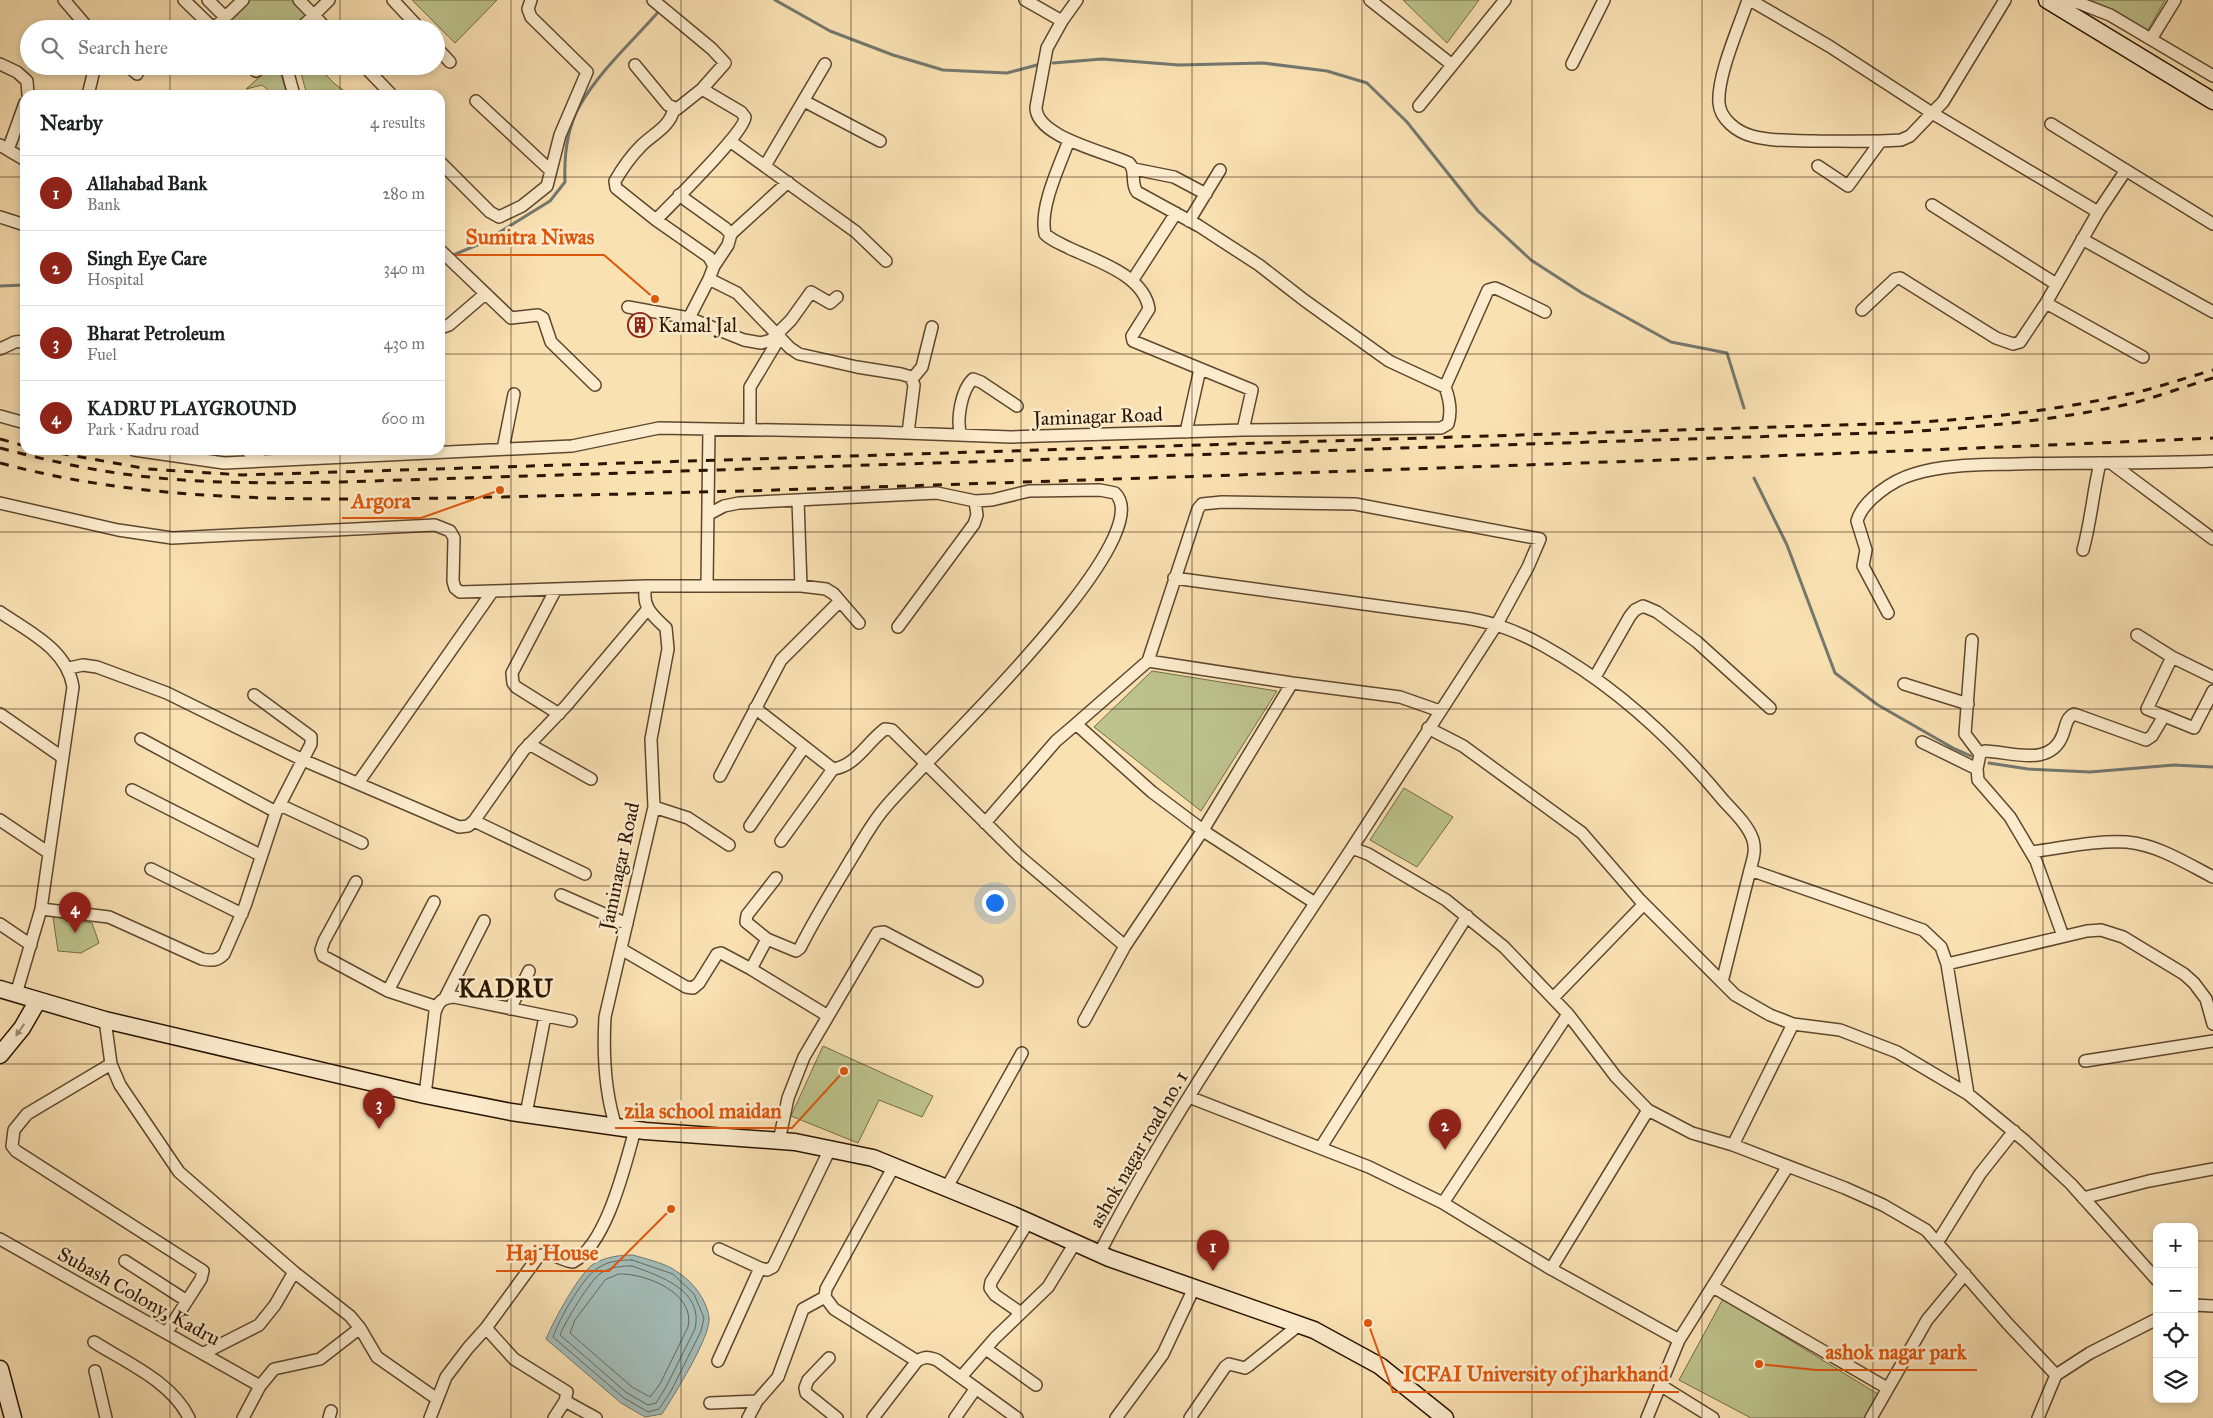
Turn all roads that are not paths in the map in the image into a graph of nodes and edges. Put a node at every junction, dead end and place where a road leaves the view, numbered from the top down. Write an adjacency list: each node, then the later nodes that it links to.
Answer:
1 (64, 0): 22 (street)
2 (184, 0): 23 (street)
3 (208, 0): 21 (street)
4 (243, 0): 21 (street)
5 (299, 0): 20 (street)
6 (329, 0): 20 (street)
7 (393, 0): 27 (street)
8 (531, 0): 68 (street)
9 (1025, 0): 28 (street)
10 (1077, 0): 28 (street)
11 (1370, 0): 35 (street)
12 (1505, 0): 35 (street)
13 (1604, 0): 36 (street)
14 (1749, 0): 54 (street); 59 (street)
15 (2005, 0): 54 (street)
16 (2047, 0): 50 (street)
17 (2057, 0): 29 (street)
18 (2175, 0): 29 (street)
19 (654, 1): 43 (street)
20 (313, 15): 25 (street); 26 (street)
21 (226, 17): 24 (street)
22 (81, 20)
23 (205, 20)
24 (223, 20)
25 (308, 20)
26 (318, 20)
27 (412, 20)
28 (1062, 21): 56 (street)
29 (2151, 39): 42 (street)
30 (445, 57): 31 (street)
31 (450, 62)
32 (0, 64): 38 (street)
33 (635, 64): 52 (street)
34 (825, 64): 49 (street)
35 (1451, 64): 51 (street)
36 (1572, 64)
37 (20, 75): 44 (street)
38 (20, 75)
39 (93, 75): 45 (street)
40 (288, 75): 46 (street)
41 (373, 75): 47 (street)
42 (2213, 76)
43 (702, 89): 52 (street); 57 (street)
44 (28, 90)
45 (89, 90)
46 (293, 90)
47 (387, 90)
48 (476, 101): 68 (street)
49 (804, 101): 58 (street); 62 (street)
50 (2213, 102)
51 (1419, 106)
52 (674, 109): 76 (street)
53 (20, 113): 60 (street)
54 (1932, 113): 59 (street); 73 (street)
55 (2051, 124): 67 (street)
56 (1069, 140): 65 (street); 86 (street)
57 (730, 141): 62 (street); 71 (street)
58 (880, 141)
59 (1880, 142): 63 (street)
60 (4, 147): 61 (street)
61 (20, 157)
62 (765, 166): 69 (street)
63 (1818, 166)
64 (445, 167): 68 (street)
65 (1134, 169): 70 (street); 74 (street)
66 (1220, 170): 70 (street)
67 (2126, 170): 73 (street); 79 (street)
68 (551, 172)
69 (788, 182): 80 (street); 83 (street)
70 (1206, 194): 77 (street)
71 (679, 195): 76 (street); 80 (street)
72 (1932, 205): 87 (street)
73 (2098, 212): 81 (street)
74 (1176, 213): 77 (street); 86 (street)
75 (0, 217): 78 (street)
76 (656, 220): 84 (street)
77 (1190, 220): 105 (street)
78 (20, 223)
79 (2213, 224)
80 (731, 234): 84 (street)
81 (2082, 239): 87 (street); 94 (street)
82 (445, 255): 88 (street)
83 (886, 261)
84 (714, 266): 85 (street)
85 (709, 279): 95 (street); 98 (street)
86 (1132, 281): 102 (street)
87 (2056, 284): 90 (street)
88 (485, 294): 96 (street); 104 (street)
89 (837, 296): 98 (street)
90 (2046, 303): 92 (street); 101 (street)
91 (628, 307): 95 (street)
92 (1862, 310)
93 (1544, 312): 105 (street)
94 (2213, 312)
95 (689, 318): 98 (street)
96 (445, 326)
97 (932, 327): 103 (street)
98 (778, 335): 103 (street); 111 (street)
99 (20, 342): 100 (street)
100 (0, 349)
101 (2143, 357)
102 (1200, 369): 112 (street); 114 (street)
103 (912, 379): 113 (street)
104 (595, 385)
105 (1445, 387): 112 (street, Jaminagar Road)
106 (514, 394): 116 (street)
107 (1017, 406): 115 (street)
108 (0, 416): 109 (street)
109 (20, 422)
110 (709, 429): 111 (street, Jaminagar Road); 116 (street, Jaminagar Road); 127 (street)
111 (750, 429): 113 (street, Jaminagar Road)
112 (1243, 430): 114 (street, Jaminagar Road)
113 (908, 432): 115 (street, Jaminagar Road)
114 (1186, 432): 115 (street, Jaminagar Road)
115 (961, 435)
116 (503, 449): 117 (street, Jaminagar Road)
117 (445, 452)
118 (169, 455): 121 (street, Jaminagar Road)
119 (253, 455): 121 (street)
120 (370, 455): 121 (street, Jaminagar Road)
121 (260, 460)
122 (2213, 461): 123 (street)
123 (2105, 463): 128 (street); 129 (street); 139 (street)
124 (798, 500): 125 (street); 127 (street); 133 (street)
125 (975, 501): 142 (street); 170 (street)
126 (0, 503): 135 (street)
127 (708, 514): 132 (street)
128 (2213, 539)
129 (2083, 550)
130 (1174, 578): 141 (street); 141 (street, ashok nagar road no. 1); 146 (street)
131 (646, 586): 132 (street); 134 (street); 137 (street)
132 (704, 586): 133 (street)
133 (801, 586): 136 (street)
134 (556, 590): 135 (street); 159 (street)
135 (492, 592): 175 (street)
136 (840, 601): 140 (street); 155 (street)
137 (647, 610): 159 (street); 177 (street, Jaminagar Road)
138 (0, 612): 147 (street)
139 (1888, 613)
140 (859, 623)
141 (1497, 624): 148 (street); 157 (street, ashok nagar road no. 1)
142 (898, 627)
143 (2137, 635): 145 (street)
144 (1972, 640): 154 (street)
145 (2172, 657): 149 (street); 160 (street)
146 (1148, 661): 150 (street); 161 (street)
147 (69, 668): 168 (street); 169 (street)
148 (1595, 677): 156 (street); 192 (street)
149 (2213, 677)
150 (1292, 684): 157 (street); 183 (street)
151 (1904, 684): 154 (street)
152 (2213, 691): 160 (street)
153 (254, 695): 169 (street)
154 (1968, 704): 167 (street)
155 (755, 708): 166 (street); 173 (street)
156 (1770, 708)
157 (1440, 711): 162 (street, ashok nagar road no. 1)
158 (0, 714): 168 (street)
159 (559, 714): 165 (street)
160 (2164, 716): 167 (street)
161 (1076, 724): 181 (street); 183 (street)
162 (1428, 728): 187 (street, ashok nagar road no. 1); 200 (street)
163 (141, 739): 178 (street)
164 (1922, 742): 172 (street)
165 (529, 744): 174 (street); 180 (street)
166 (804, 747): 171 (street); 182 (street)
167 (1980, 754): 172 (street)
168 (62, 757): 189 (street)
169 (303, 760): 175 (street); 178 (street)
170 (926, 765): 171 (street); 181 (street); 208 (street)
171 (833, 769): 184 (street)
172 (1977, 769): 188 (street)
173 (720, 776)
174 (591, 778)
175 (358, 783): 180 (street)
176 (132, 790): 190 (street)
177 (654, 807): 186 (street); 206 (street, Jaminagar Road)
178 (278, 809): 185 (street); 190 (street)
179 (0, 820): 189 (street)
180 (474, 821): 193 (street)
181 (985, 823): 210 (street)
182 (750, 826)
183 (1203, 830): 199 (street); 210 (street)
184 (782, 841)
185 (362, 843)
186 (729, 845)
187 (1352, 848): 199 (street, ashok nagar road no. 1); 203 (street)
188 (2031, 852): 194 (street); 207 (street)
189 (49, 853): 201 (street)
190 (260, 855): 202 (street)
191 (152, 869): 202 (street)
192 (1750, 870): 212 (street); 216 (street)
193 (585, 874)
194 (2213, 877)
195 (776, 878): 208 (street)
196 (356, 882): 218 (street)
197 (561, 895): 206 (street)
198 (434, 902): 218 (street)
199 (1315, 903): 240 (street, ashok nagar road no. 1)
200 (1644, 904): 216 (street); 221 (street)
201 (41, 909): 202 (street); 209 (street)
202 (242, 914)
203 (1466, 916): 221 (street); 248 (street)
204 (484, 921): 220 (street)
205 (0, 924): 209 (street)
206 (627, 924): 211 (street, Jaminagar Road)
207 (2063, 936): 212 (street); 232 (street)
208 (768, 940): 213 (street)
209 (31, 945): 219 (street)
210 (1125, 946): 230 (street)
211 (621, 949): 213 (street); 243 (street, Jaminagar Road)
212 (1946, 964): 238 (street)
213 (751, 969): 227 (street)
214 (529, 970): 224 (street)
215 (977, 981): 227 (street)
216 (1722, 982): 231 (street)
217 (0, 989): 219 (street)
218 (388, 991): 223 (street)
219 (16, 994): 222 (street)
220 (445, 998): 223 (street); 224 (street)
221 (1553, 998): 225 (street)
222 (37, 1002): 228 (street); 235 (street, one-way to 235)
223 (437, 1007): 239 (street)
224 (510, 1009): 226 (street)
225 (1568, 1014): 241 (street); 255 (street)
226 (545, 1016): 229 (street); 242 (street)
227 (828, 1016): 246 (street)
228 (104, 1020): 237 (street); 239 (street)
229 (571, 1021)
230 (1084, 1021)
231 (1793, 1024): 238 (street); 247 (street)
232 (2213, 1024)
233 (2213, 1041): 236 (street)
234 (1022, 1053): 253 (street)
235 (0, 1055)
236 (2085, 1062)
237 (111, 1064): 265 (street); 271 (street)
238 (1968, 1094): 245 (street)
239 (425, 1095): 242 (street)
240 (1189, 1097): 248 (street); 261 (street, ashok nagar road no. 1)
241 (1648, 1110): 247 (street); 264 (street)
242 (526, 1114): 243 (street)
243 (616, 1127): 244 (street)
244 (635, 1130): 246 (street); 278 (street)
245 (2014, 1132): 254 (street); 259 (street)
246 (779, 1141): 249 (street)
247 (1733, 1145): 251 (street)
248 (1321, 1147): 255 (street)
249 (830, 1149): 250 (street); 263 (street)
250 (894, 1166): 253 (street); 270 (street)
251 (1788, 1166): 259 (street); 268 (street)
252 (2213, 1169): 254 (street)
253 (947, 1187): 256 (street)
254 (2083, 1198): 267 (street)
255 (1444, 1203): 264 (street)
256 (1028, 1222): 258 (street); 274 (street)
257 (0, 1238): 279 (street, Subash Colony, Kadru)
258 (1075, 1243): 261 (street); 274 (street)
259 (1937, 1243): 266 (street)
260 (719, 1249): 263 (street)
261 (1100, 1254): 269 (street)
262 (125, 1261): 271 (street)
263 (760, 1268): 285 (street)
264 (1550, 1269): 280 (street)
265 (294, 1272): 277 (street); 283 (street)
266 (1964, 1274): 289 (street); 295 (street)
267 (2153, 1276)
268 (1713, 1287): 280 (street); 295 (street)
269 (1194, 1288): 276 (street); 312 (street)
270 (825, 1297): 286 (street); 298 (street)
271 (187, 1301): 279 (street)
272 (2198, 1305): 273 (street)
273 (2213, 1306)
274 (1021, 1313): 282 (street)
275 (2153, 1321): 289 (street)
276 (1299, 1325): 313 (street); 314 (street)
277 (360, 1328): 293 (street); 296 (street)
278 (486, 1328): 296 (street); 297 (street)
279 (168, 1332): 283 (street, Subash Colony, Kadru)
280 (1679, 1340): 292 (street)
281 (94, 1342): 302 (street)
282 (986, 1349): 290 (street); 291 (street)
283 (204, 1353): 293 (street, Subash Colony, Kadru)
284 (829, 1358): 308 (street)
285 (718, 1361)
286 (917, 1362): 290 (street); 309 (street)
287 (0, 1369): 300 (street)
288 (96, 1371): 301 (street)
289 (2056, 1375): 318 (street)
290 (961, 1377): 294 (street)
291 (1036, 1385)
292 (1660, 1385): 315 (street); 316 (street)
293 (260, 1386): 303 (street)
294 (976, 1388): 310 (street); 311 (street)
295 (1887, 1388): 317 (street)
296 (437, 1399): 304 (street)
297 (565, 1401): 305 (street); 306 (street)
298 (757, 1401): 299 (street); 307 (street)
299 (710, 1402)
300 (13, 1418)
301 (106, 1418)
302 (190, 1418)
303 (243, 1418)
304 (430, 1418)
305 (554, 1418)
306 (596, 1418)
307 (748, 1418)
308 (836, 1418)
309 (873, 1418)
310 (955, 1418)
311 (1017, 1418)
312 (1116, 1418)
313 (1190, 1418)
314 (1445, 1418)
315 (1647, 1418)
316 (1713, 1418)
317 (1871, 1418)
318 (2038, 1418)

